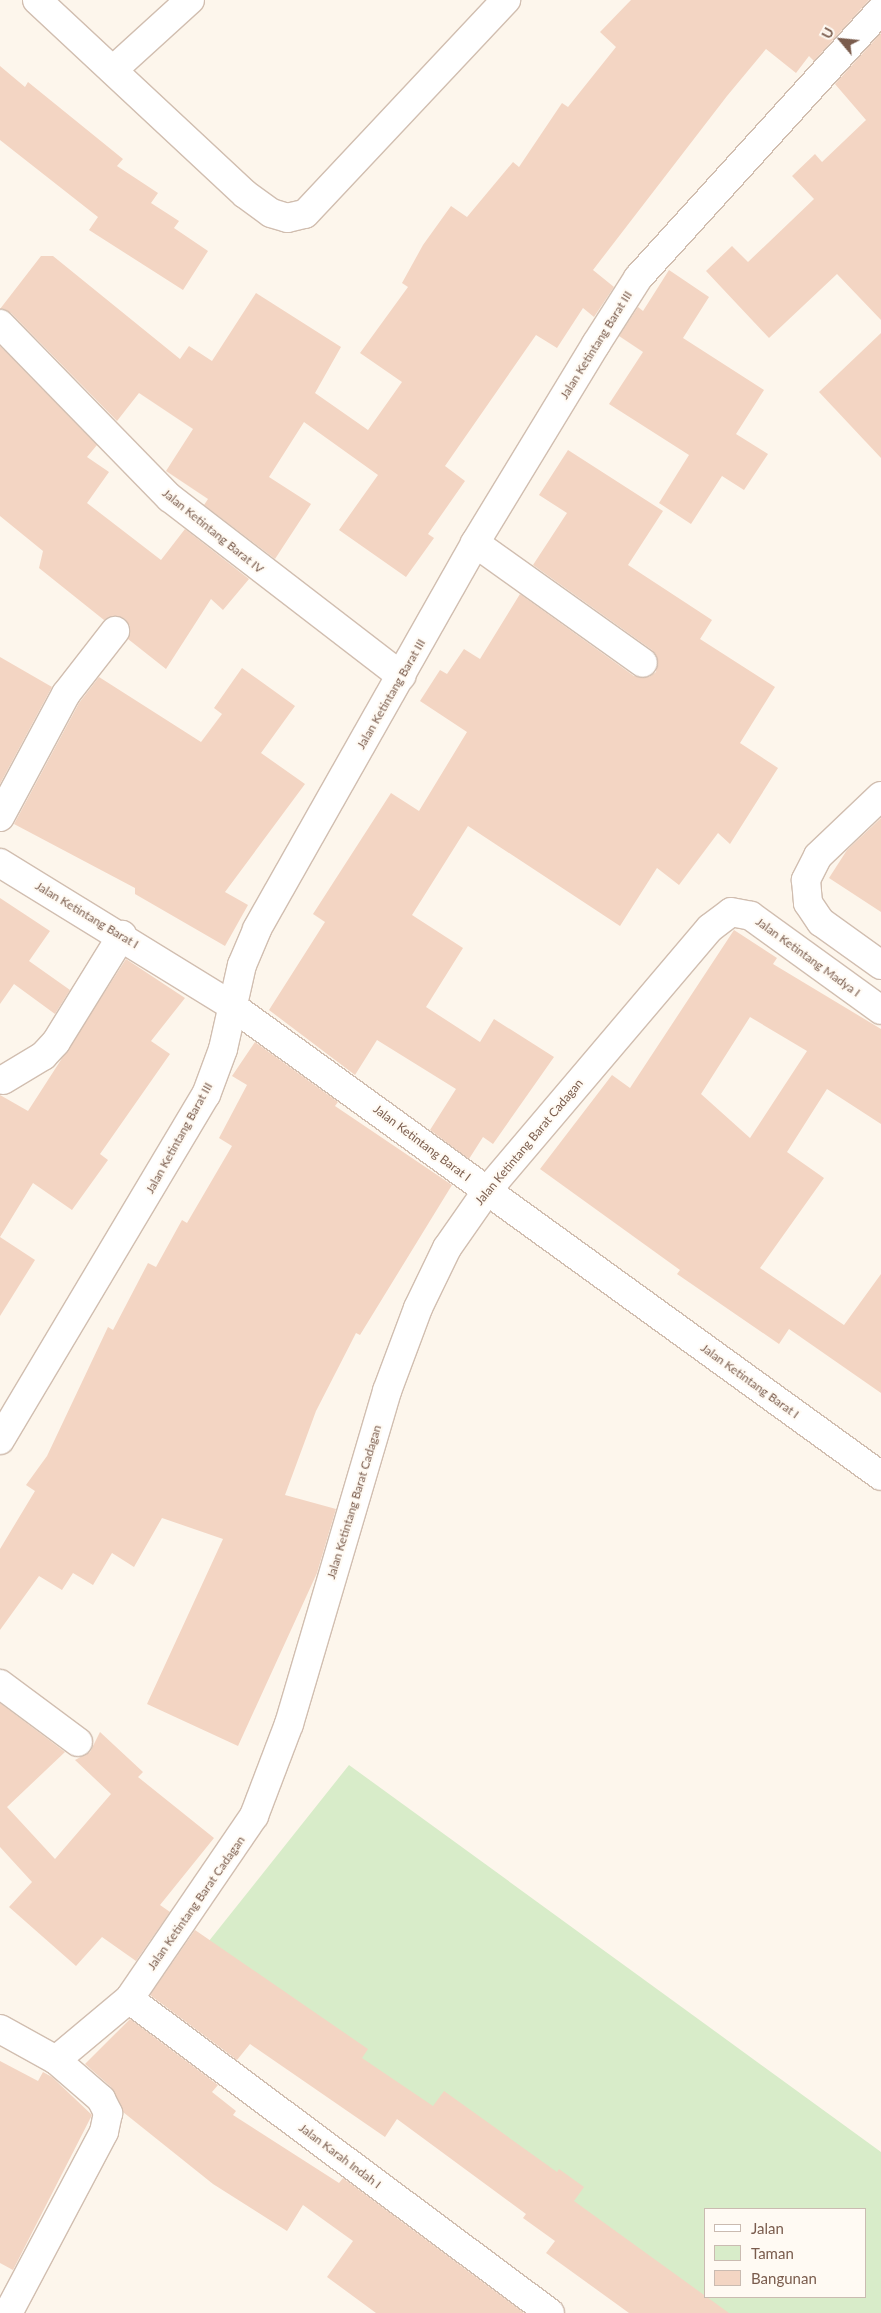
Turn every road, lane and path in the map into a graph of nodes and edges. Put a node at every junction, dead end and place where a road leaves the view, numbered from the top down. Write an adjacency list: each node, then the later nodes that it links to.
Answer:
1 (37, 0): 5 (street)
2 (190, 0): 5 (street)
3 (506, 0): 5 (street)
4 (881, 10): 7 (street, Jalan Ketintang Barat III)
5 (113, 70)
6 (0, 324): 10 (street, Jalan Ketintang Barat IV)
7 (475, 543): 9 (street); 10 (street, Jalan Ketintang Barat III)
8 (115, 632): 12 (street)
9 (643, 663)
10 (401, 676): 17 (street, Jalan Ketintang Barat III)
11 (881, 796): 16 (street)
12 (0, 817)
13 (0, 863): 15 (street, Jalan Ketintang Barat I)
14 (731, 912): 18 (street, Jalan Ketintang Madya I); 20 (street, Jalan Ketintang Barat Cadagan)
15 (122, 935): 17 (street, Jalan Ketintang Barat I); 19 (street)
16 (881, 965)
17 (232, 1006): 20 (street, Jalan Ketintang Barat I); 21 (street, Jalan Ketintang Barat III)
18 (881, 1010)
19 (3, 1080)
20 (486, 1192): 22 (street, Jalan Ketintang Barat I); 25 (street, Jalan Ketintang Barat Cadagan)
21 (0, 1440)
22 (881, 1476)
23 (0, 1684): 24 (street)
24 (78, 1742)
25 (129, 1999): 27 (street, Jalan Ketintang Barat Cadagan); 29 (street, Jalan Karah Indah I)
26 (0, 2028): 27 (street)
27 (56, 2060): 28 (street)
28 (8, 2313)
29 (550, 2313)

